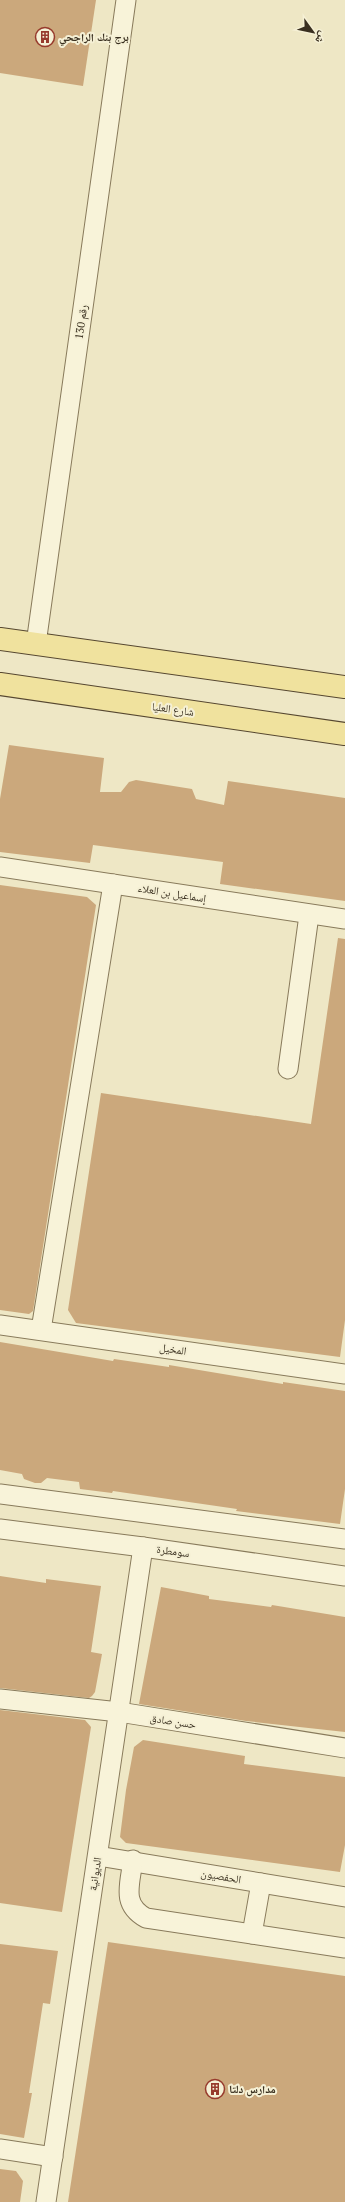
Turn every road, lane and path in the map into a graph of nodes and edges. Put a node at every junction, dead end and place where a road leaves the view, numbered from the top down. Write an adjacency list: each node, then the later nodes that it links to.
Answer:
1 (126, 0): 3 (street, رقم 130)
2 (0, 639): 3 (main road)
3 (36, 644): 5 (main road)
4 (1, 687): 6 (main road, شارع العليا)
5 (345, 687)
6 (345, 734)
7 (0, 866): 8 (street, إسماعيل بن العلاء)
8 (113, 884): 9 (street, إسماعيل بن العلاء); 13 (street)
9 (309, 915): 10 (street, إسماعيل بن العلاء); 11 (street)
10 (345, 919)
11 (288, 1069)
12 (0, 1325): 13 (street, المخيل)
13 (41, 1330): 14 (street, المخيل)
14 (345, 1374)
15 (0, 1494): 17 (street)
16 (0, 1529): 18 (street, سومطرة)
17 (345, 1539)
18 (143, 1547): 19 (street, سومطرة); 21 (street, الديوانية)
19 (345, 1576)
20 (0, 1699): 21 (street, حسن صادق)
21 (119, 1712): 22 (street, حسن صادق); 23 (street, الديوانية)
22 (345, 1748)
23 (98, 1856): 24 (street, الحفصيون); 30 (street, الديوانية)
24 (133, 1860): 25 (street, الحفصيون); 27 (street)
25 (261, 1883): 26 (street, الحفصيون); 27 (street)
26 (345, 1897)
27 (252, 1934): 28 (street)
28 (345, 1948)
29 (0, 2149): 30 (street)
30 (53, 2157): 31 (street, الديوانية)
31 (46, 2202)

